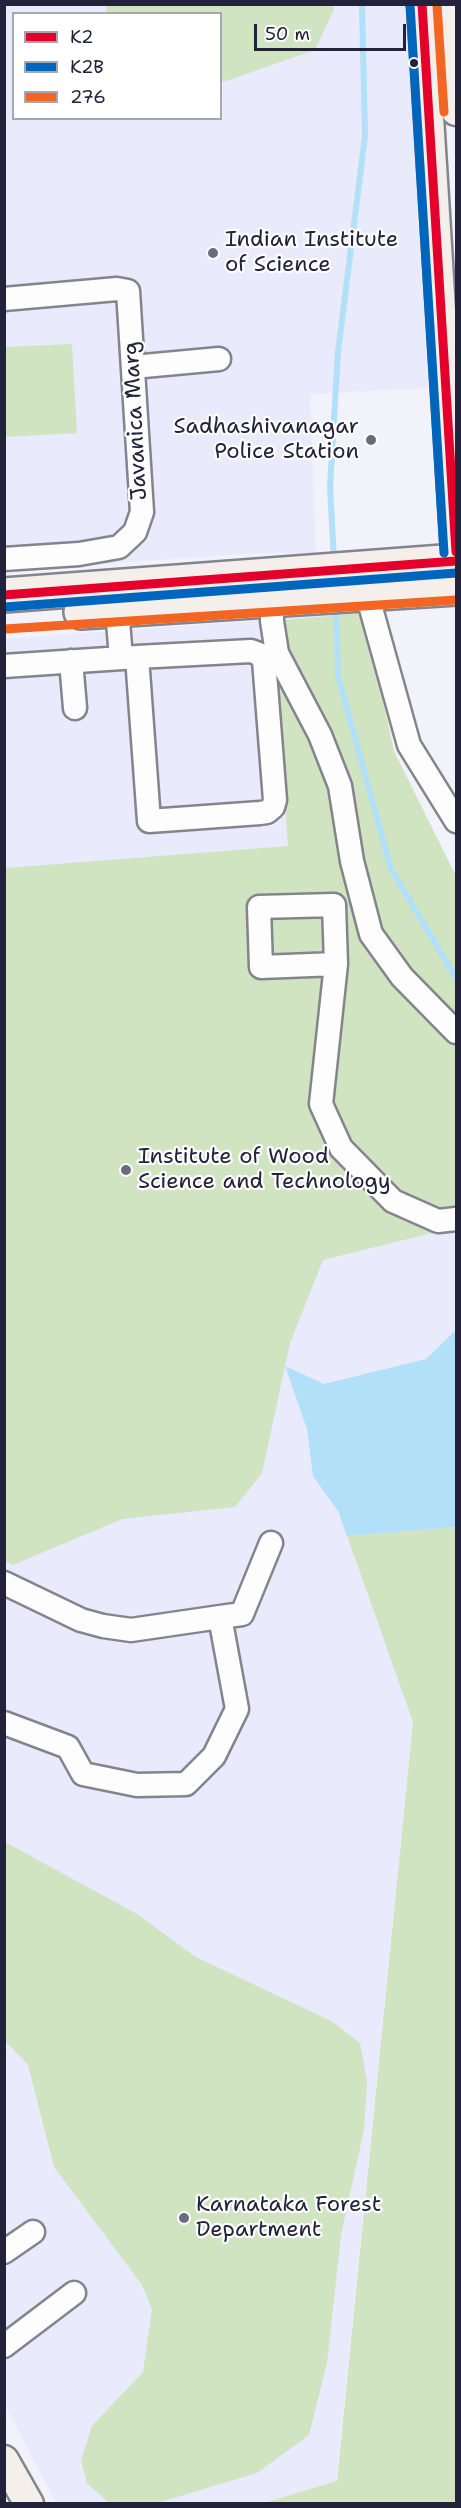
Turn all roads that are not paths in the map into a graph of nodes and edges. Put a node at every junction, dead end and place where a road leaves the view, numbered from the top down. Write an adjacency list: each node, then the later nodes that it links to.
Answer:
1 (423, 4): 7 (main road)
2 (449, 4): 3 (main road)
3 (456, 111)
4 (4, 300): 6 (street, Javanica Marg)
5 (219, 359): 6 (street)
6 (133, 367): 8 (street, Javanica Marg)
7 (456, 552)
8 (4, 559)
9 (456, 561): 10 (highway)
10 (341, 585): 11 (highway); 12 (highway); 13 (highway); 20 (street)
11 (456, 588)
12 (4, 595)
13 (272, 600): 14 (highway); 22 (street)
14 (117, 609): 15 (highway); 16 (street)
15 (4, 617)
16 (129, 657): 16 (street); 17 (street)
17 (71, 661): 18 (street); 19 (street)
18 (4, 666)
19 (75, 708)
20 (456, 821)
21 (336, 964): 23 (street)
22 (456, 1032)
23 (456, 1219)
24 (271, 1543): 26 (street)
25 (4, 1583): 26 (street)
26 (220, 1617): 27 (street)
27 (4, 1723)
28 (33, 2232): 29 (street)
29 (4, 2252)
30 (74, 2293): 31 (street)
31 (4, 2346)
32 (4, 2460): 35 (main road)
33 (4, 2488): 34 (main road)
34 (14, 2504)
35 (29, 2504)

